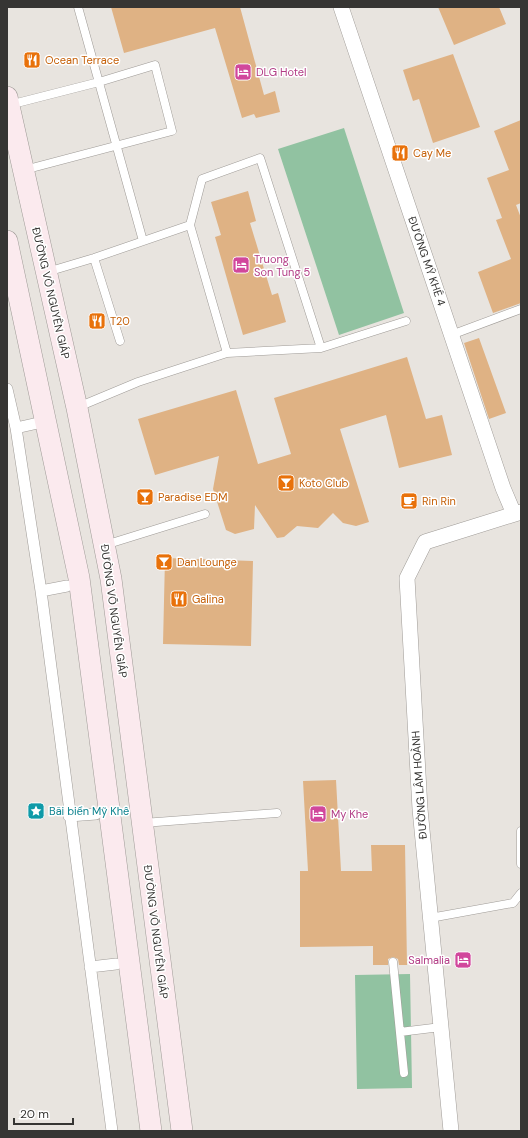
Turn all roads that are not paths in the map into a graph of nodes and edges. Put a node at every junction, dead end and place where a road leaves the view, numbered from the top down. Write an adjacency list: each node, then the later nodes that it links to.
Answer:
1 (78, 7): 3 (lane)
2 (341, 7): 14 (street, ĐƯỜNG MỸ KHÊ 4)
3 (99, 82): 4 (lane); 5 (lane); 5 (lane)
4 (8, 101): 6 (main road, ĐƯỜNG VÕ NGUYÊN GIÁP)
5 (117, 146): 6 (lane); 9 (lane)
6 (23, 170): 11 (main road, ĐƯỜNG VÕ NGUYÊN GIÁP)
7 (190, 225): 9 (lane); 16 (lane); 17 (lane)
8 (7, 241): 42 (main road)
9 (143, 241): 10 (lane)
10 (94, 258): 11 (lane); 15 (lane)
11 (47, 272): 19 (main road, ĐƯỜNG VÕ NGUYÊN GIÁP)
12 (521, 309): 14 (lane)
13 (406, 321): 16 (lane)
14 (451, 335): 22 (street, ĐƯỜNG MỸ KHÊ 4)
15 (120, 341)
16 (321, 348): 17 (lane)
17 (227, 353): 19 (lane)
18 (7, 389): 21 (street)
19 (77, 408): 24 (main road, ĐƯỜNG VÕ NGUYÊN GIÁP)
20 (38, 423): 21 (street)
21 (16, 428): 26 (street)
22 (517, 513): 34 (street, ĐƯỜNG LÂM HOÀNH)
23 (205, 514): 24 (lane)
24 (104, 545): 30 (main road, ĐƯỜNG VÕ NGUYÊN GIÁP)
25 (67, 586): 26 (street)
26 (41, 590): 29 (street)
27 (277, 812): 30 (lane)
28 (96, 814): 29 (street)
29 (69, 816): 37 (street)
30 (142, 824): 43 (main road, ĐƯỜNG VÕ NGUYÊN GIÁP)
31 (521, 832): 32 (lane)
32 (521, 864)
33 (521, 893): 34 (lane)
34 (430, 918): 38 (street, ĐƯỜNG LÂM HOÀNH)
35 (393, 962): 39 (lane)
36 (116, 964): 37 (street)
37 (90, 967): 41 (street)
38 (441, 1027): 39 (lane); 44 (street, ĐƯỜNG LÂM HOÀNH)
39 (400, 1032): 40 (lane)
40 (404, 1073)
41 (112, 1131)
42 (151, 1131)
43 (182, 1131)
44 (448, 1131)

